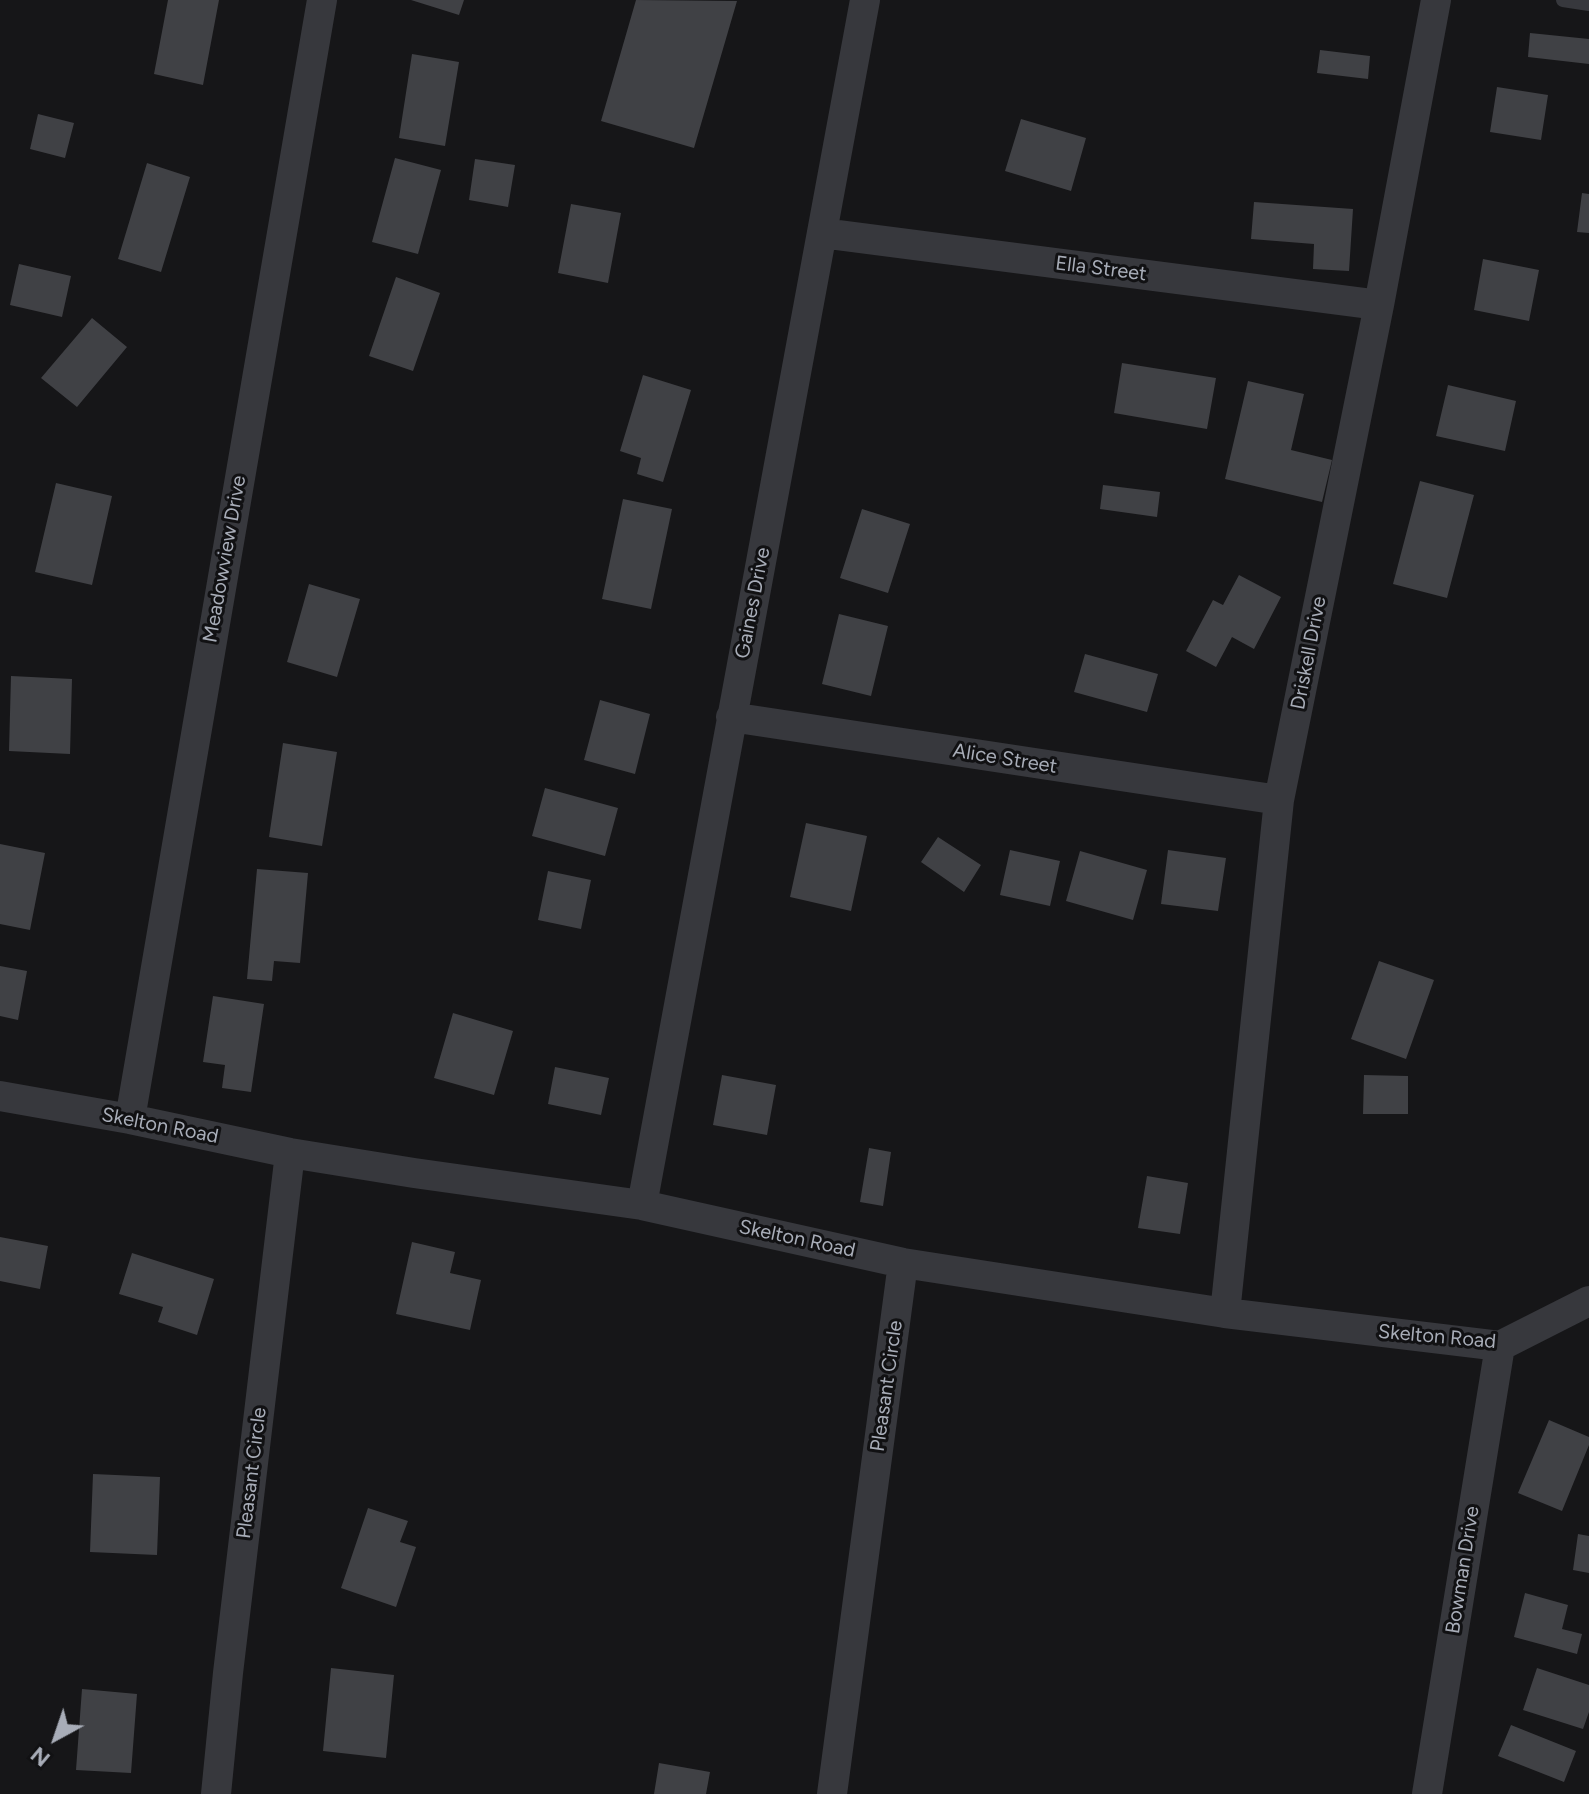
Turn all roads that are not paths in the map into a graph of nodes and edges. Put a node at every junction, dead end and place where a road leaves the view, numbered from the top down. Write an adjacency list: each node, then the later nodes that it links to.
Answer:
1 (322, 0): 11 (street, Meadowview Drive)
2 (865, 0): 6 (street, Gaines Drive)
3 (1436, 0): 7 (street, Driskell Drive)
4 (1563, 0): 5 (lane)
5 (1589, 4)
6 (822, 233): 7 (street, Ella Street); 8 (street, Gaines Drive)
7 (1379, 305): 9 (street, Driskell Drive)
8 (731, 717): 9 (street, Alice Street); 13 (street, Gaines Drive)
9 (1279, 800): 16 (street, Driskell Drive)
10 (0, 1096): 11 (street, Skelton Road)
11 (130, 1119): 12 (street, Skelton Road)
12 (290, 1153): 13 (street, Skelton Road); 18 (street, Pleasant Circle)
13 (642, 1205): 14 (street, Skelton Road)
14 (903, 1263): 16 (street, Skelton Road); 19 (street, Pleasant Circle)
15 (1589, 1301): 17 (street, Skelton Road)
16 (1225, 1313): 17 (street, Skelton Road)
17 (1500, 1346): 20 (street, Bowman Drive)
18 (216, 1794)
19 (832, 1794)
20 (1427, 1794)

